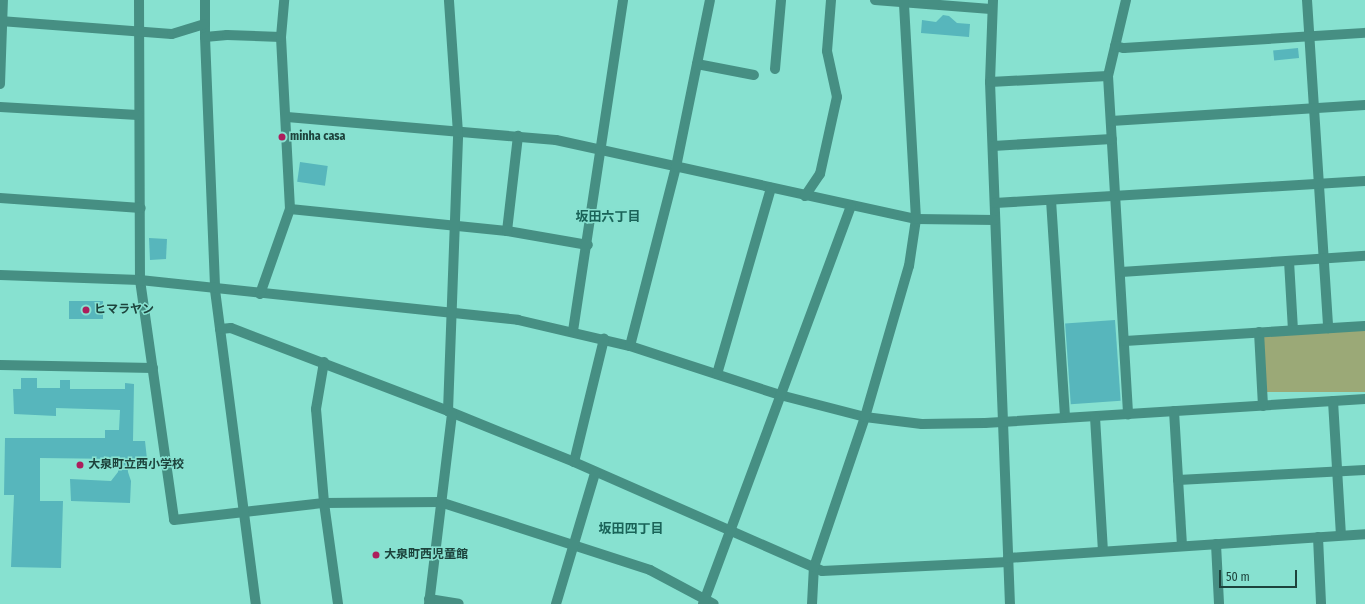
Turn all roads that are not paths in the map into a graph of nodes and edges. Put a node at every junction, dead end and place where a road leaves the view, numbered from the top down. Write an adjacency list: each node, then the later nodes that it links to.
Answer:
1 (3, 0): 15 (street)
2 (139, 0): 17 (street)
3 (205, 0): 16 (street)
4 (284, 0): 21 (street)
5 (449, 0): 35 (street)
6 (623, 0): 39 (street)
7 (710, 0): 23 (street)
8 (781, 0): 24 (street)
9 (831, 0): 44 (street)
10 (875, 0): 13 (street)
11 (1126, 0): 22 (street)
12 (1307, 0): 19 (street)
13 (904, 2): 14 (street); 52 (street)
14 (992, 4): 27 (street)
15 (1, 21): 17 (street); 28 (street)
16 (204, 24): 17 (street); 20 (street)
17 (138, 31): 32 (street)
18 (1365, 33): 19 (street)
19 (1310, 36): 22 (street); 31 (street)
20 (205, 37): 21 (street); 63 (street)
21 (281, 38): 33 (street)
22 (1115, 46): 26 (street)
23 (697, 64): 25 (street); 40 (street)
24 (775, 69)
25 (754, 75)
26 (1108, 76): 27 (street); 34 (street)
27 (990, 82): 38 (street)
28 (0, 84)
29 (1365, 105): 31 (street)
30 (0, 107): 32 (street)
31 (1314, 108): 34 (street); 42 (street)
32 (138, 115): 50 (street)
33 (287, 117): 35 (street); 51 (street)
34 (1111, 121): 37 (street)
35 (458, 133): 36 (street); 54 (street)
36 (518, 136): 39 (street); 55 (street)
37 (1112, 139): 38 (street); 45 (street)
38 (993, 146): 48 (street)
39 (601, 148): 40 (street); 56 (street)
40 (676, 167): 43 (street); 74 (street)
41 (1365, 181): 42 (street)
42 (1319, 184): 45 (street); 58 (street)
43 (771, 188): 44 (street); 78 (street)
44 (805, 196): 49 (street)
45 (1116, 196): 47 (street); 60 (street)
46 (0, 198): 50 (street)
47 (1051, 200): 48 (street); 88 (street)
48 (995, 203): 53 (street)
49 (851, 206): 52 (street); 79 (street)
50 (141, 208): 62 (street)
51 (290, 209): 54 (street); 64 (street)
52 (916, 219): 53 (street); 86 (street)
53 (995, 220): 89 (street)
54 (456, 225): 55 (street); 65 (street)
55 (507, 231): 56 (street)
56 (588, 245): 70 (street)
57 (1365, 256): 58 (street)
58 (1324, 258): 59 (street); 67 (street)
59 (1289, 261): 60 (street); 69 (street)
60 (1121, 272): 73 (street)
61 (0, 275): 62 (street)
62 (140, 280): 63 (street); 77 (street)
63 (215, 290): 64 (street); 68 (street)
64 (260, 294): 65 (street)
65 (452, 312): 70 (street); 84 (street)
66 (1365, 326): 67 (street)
67 (1328, 328): 69 (street)
68 (220, 329): 75 (street); 97 (street)
69 (1293, 330): 71 (street)
70 (573, 331): 72 (street)
71 (1259, 332): 73 (street); 82 (street)
72 (604, 339): 74 (street); 90 (street)
73 (1125, 341): 85 (street)
74 (630, 346): 78 (street)
75 (324, 362): 84 (street); 96 (street)
76 (0, 365): 77 (street)
77 (153, 368): 97 (street)
78 (717, 374): 79 (street)
79 (780, 395): 86 (street); 98 (street)
80 (1365, 399): 81 (street)
81 (1333, 401): 82 (street); 92 (street)
82 (1263, 406): 83 (street)
83 (1174, 411): 85 (street); 94 (street)
84 (450, 412): 90 (street); 95 (street)
85 (1128, 414): 87 (street)
86 (865, 417): 89 (street); 107 (street)
87 (1095, 417): 88 (street); 105 (street)
88 (1065, 418): 89 (street)
89 (1002, 422): 106 (street)
90 (574, 462): 93 (street)
91 (1365, 470): 92 (street)
92 (1337, 472): 94 (street); 100 (street)
93 (595, 473): 98 (street); 104 (street)
94 (1178, 480): 103 (street)
95 (440, 502): 96 (street); 104 (street); 108 (street)
96 (324, 503): 97 (street); 111 (street)
97 (244, 511): 110 (street)
98 (729, 532): 107 (street); 109 (street)
99 (1365, 534): 100 (street)
100 (1341, 535): 101 (street)
101 (1318, 537): 102 (street); 117 (street)
102 (1216, 544): 103 (street); 116 (street)
103 (1182, 545): 105 (street)
104 (573, 547): 109 (street); 113 (street)
105 (1103, 550): 106 (street)
106 (1008, 560): 107 (street); 115 (street)
107 (814, 567): 114 (street)
108 (429, 602): 112 (street)
109 (707, 603)
110 (256, 604)
111 (338, 604)
112 (459, 604)
113 (556, 604)
114 (812, 604)
115 (1010, 604)
116 (1219, 604)
117 (1322, 604)

